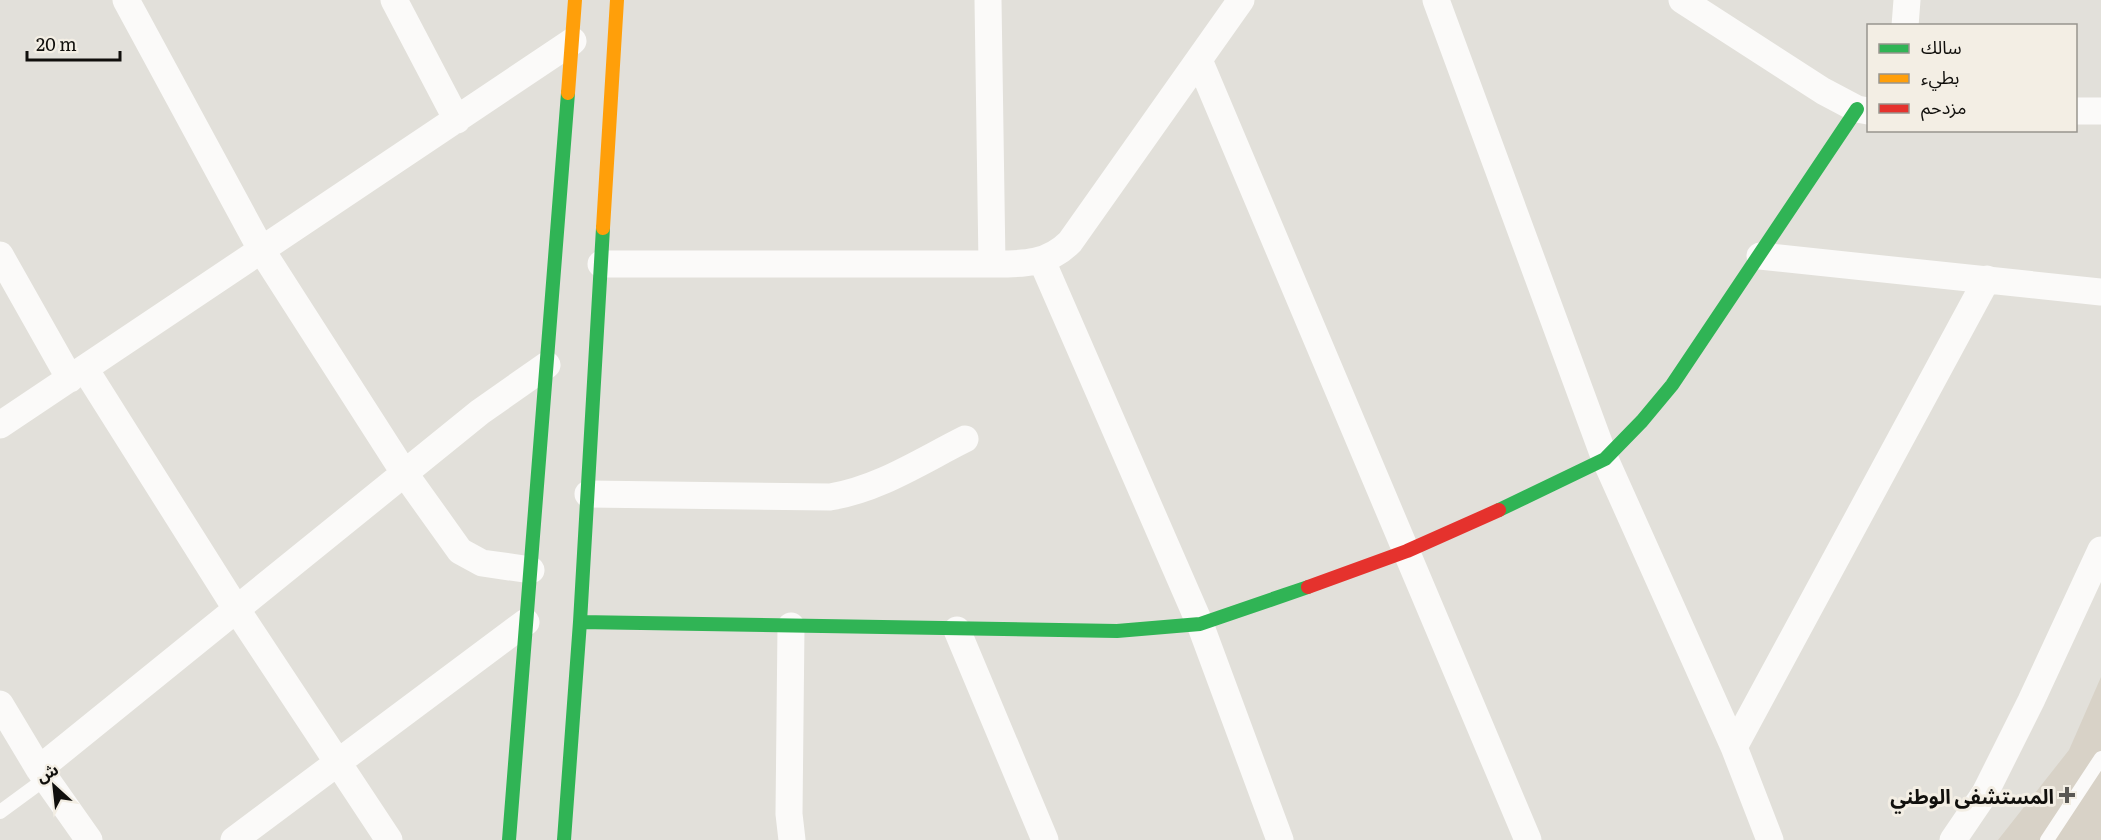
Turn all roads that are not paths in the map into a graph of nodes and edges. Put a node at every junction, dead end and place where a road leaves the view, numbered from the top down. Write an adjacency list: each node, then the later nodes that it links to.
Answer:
1 (126, 0): 17 (street)
2 (394, 0): 16 (street)
3 (575, 0): 11 (street)
4 (617, 0): 21 (street)
5 (988, 0): 22 (street)
6 (1241, 0): 12 (street)
7 (1436, 0): 29 (street)
8 (1682, 0): 13 (street)
9 (1906, 0): 10 (street)
10 (1905, 24)
11 (573, 41): 16 (street); 25 (street)
12 (1199, 60): 20 (street); 33 (street)
13 (1863, 110): 19 (street)
14 (2077, 111): 15 (street)
15 (2101, 111)
16 (457, 120): 17 (street)
17 (262, 251): 26 (street); 30 (street)
18 (0, 255): 26 (street)
19 (1760, 256): 23 (street); 29 (street)
20 (1042, 261): 22 (street); 38 (street)
21 (601, 264): 22 (street); 31 (street)
22 (992, 264)
23 (1987, 279): 24 (street); 42 (street)
24 (2101, 292)
25 (547, 365): 30 (street); 34 (street)
26 (77, 374): 27 (street); 35 (street)
27 (0, 425)
28 (964, 439): 31 (street)
29 (1605, 459): 33 (street); 42 (street)
30 (405, 474): 34 (street); 35 (street)
31 (588, 494): 37 (street)
32 (2101, 550): 57 (street)
33 (1407, 551): 38 (street); 55 (street)
34 (531, 570): 36 (street)
35 (237, 609): 44 (street); 45 (street)
36 (526, 622): 44 (street); 50 (street)
37 (580, 622): 39 (street); 51 (street)
38 (1200, 624): 40 (street); 54 (street)
39 (791, 626): 40 (street); 52 (street)
40 (957, 630): 53 (street)
41 (0, 704): 45 (street)
42 (1734, 747): 56 (street)
43 (2101, 758): 58 (lane)
44 (339, 763): 48 (street); 49 (street)
45 (42, 774): 46 (lane); 47 (street)
46 (0, 812)
47 (89, 840)
48 (234, 840)
49 (388, 840)
50 (509, 840)
51 (564, 840)
52 (792, 840)
53 (1045, 840)
54 (1280, 840)
55 (1528, 840)
56 (1770, 840)
57 (1953, 840)
58 (2047, 840)

